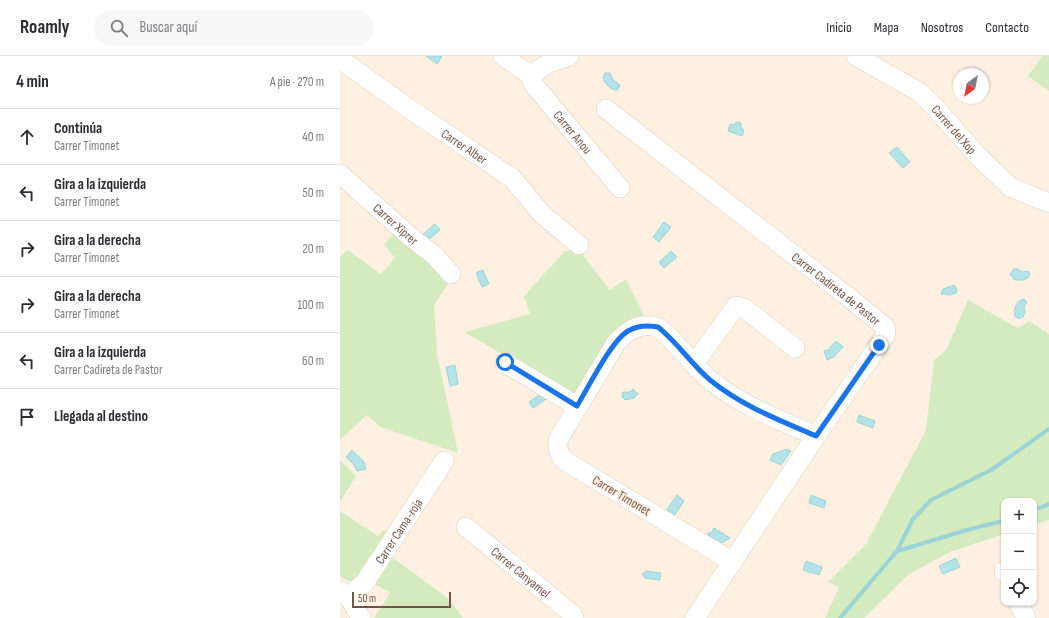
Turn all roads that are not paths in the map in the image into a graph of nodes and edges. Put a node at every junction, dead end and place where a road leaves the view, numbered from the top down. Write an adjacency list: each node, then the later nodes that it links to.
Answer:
1 (503, 56): 5 (street, Carrer Anou)
2 (569, 56): 5 (street)
3 (856, 56): 9 (street, Carrer del Xop)
4 (340, 59): 10 (street, Carrer Alber)
5 (530, 75): 8 (street, Carrer Anou)
6 (606, 109): 16 (street, Carrer Cadireta de Pastor)
7 (340, 174): 11 (street, Carrer Xiprer)
8 (620, 188)
9 (1049, 203)
10 (579, 245)
11 (451, 274)
12 (795, 348): 14 (street)
13 (505, 362): 15 (street)
14 (694, 364): 15 (street, Carrer Timonet); 16 (street, Carrer Timonet)
15 (577, 406): 19 (street, Carrer Timonet)
16 (816, 436): 19 (street, Carrer Cadireta de Pastor)
17 (444, 461): 20 (street, Carrer Cama-roja)
18 (466, 527): 23 (street, Carrer Canyamel)
19 (733, 562): 24 (street, Carrer Cadireta de Pastor)
20 (344, 594): 22 (street, Carrer Cama-roja)
21 (1020, 606): 25 (street)
22 (362, 618)
23 (574, 618)
24 (695, 618)
25 (1026, 618)

